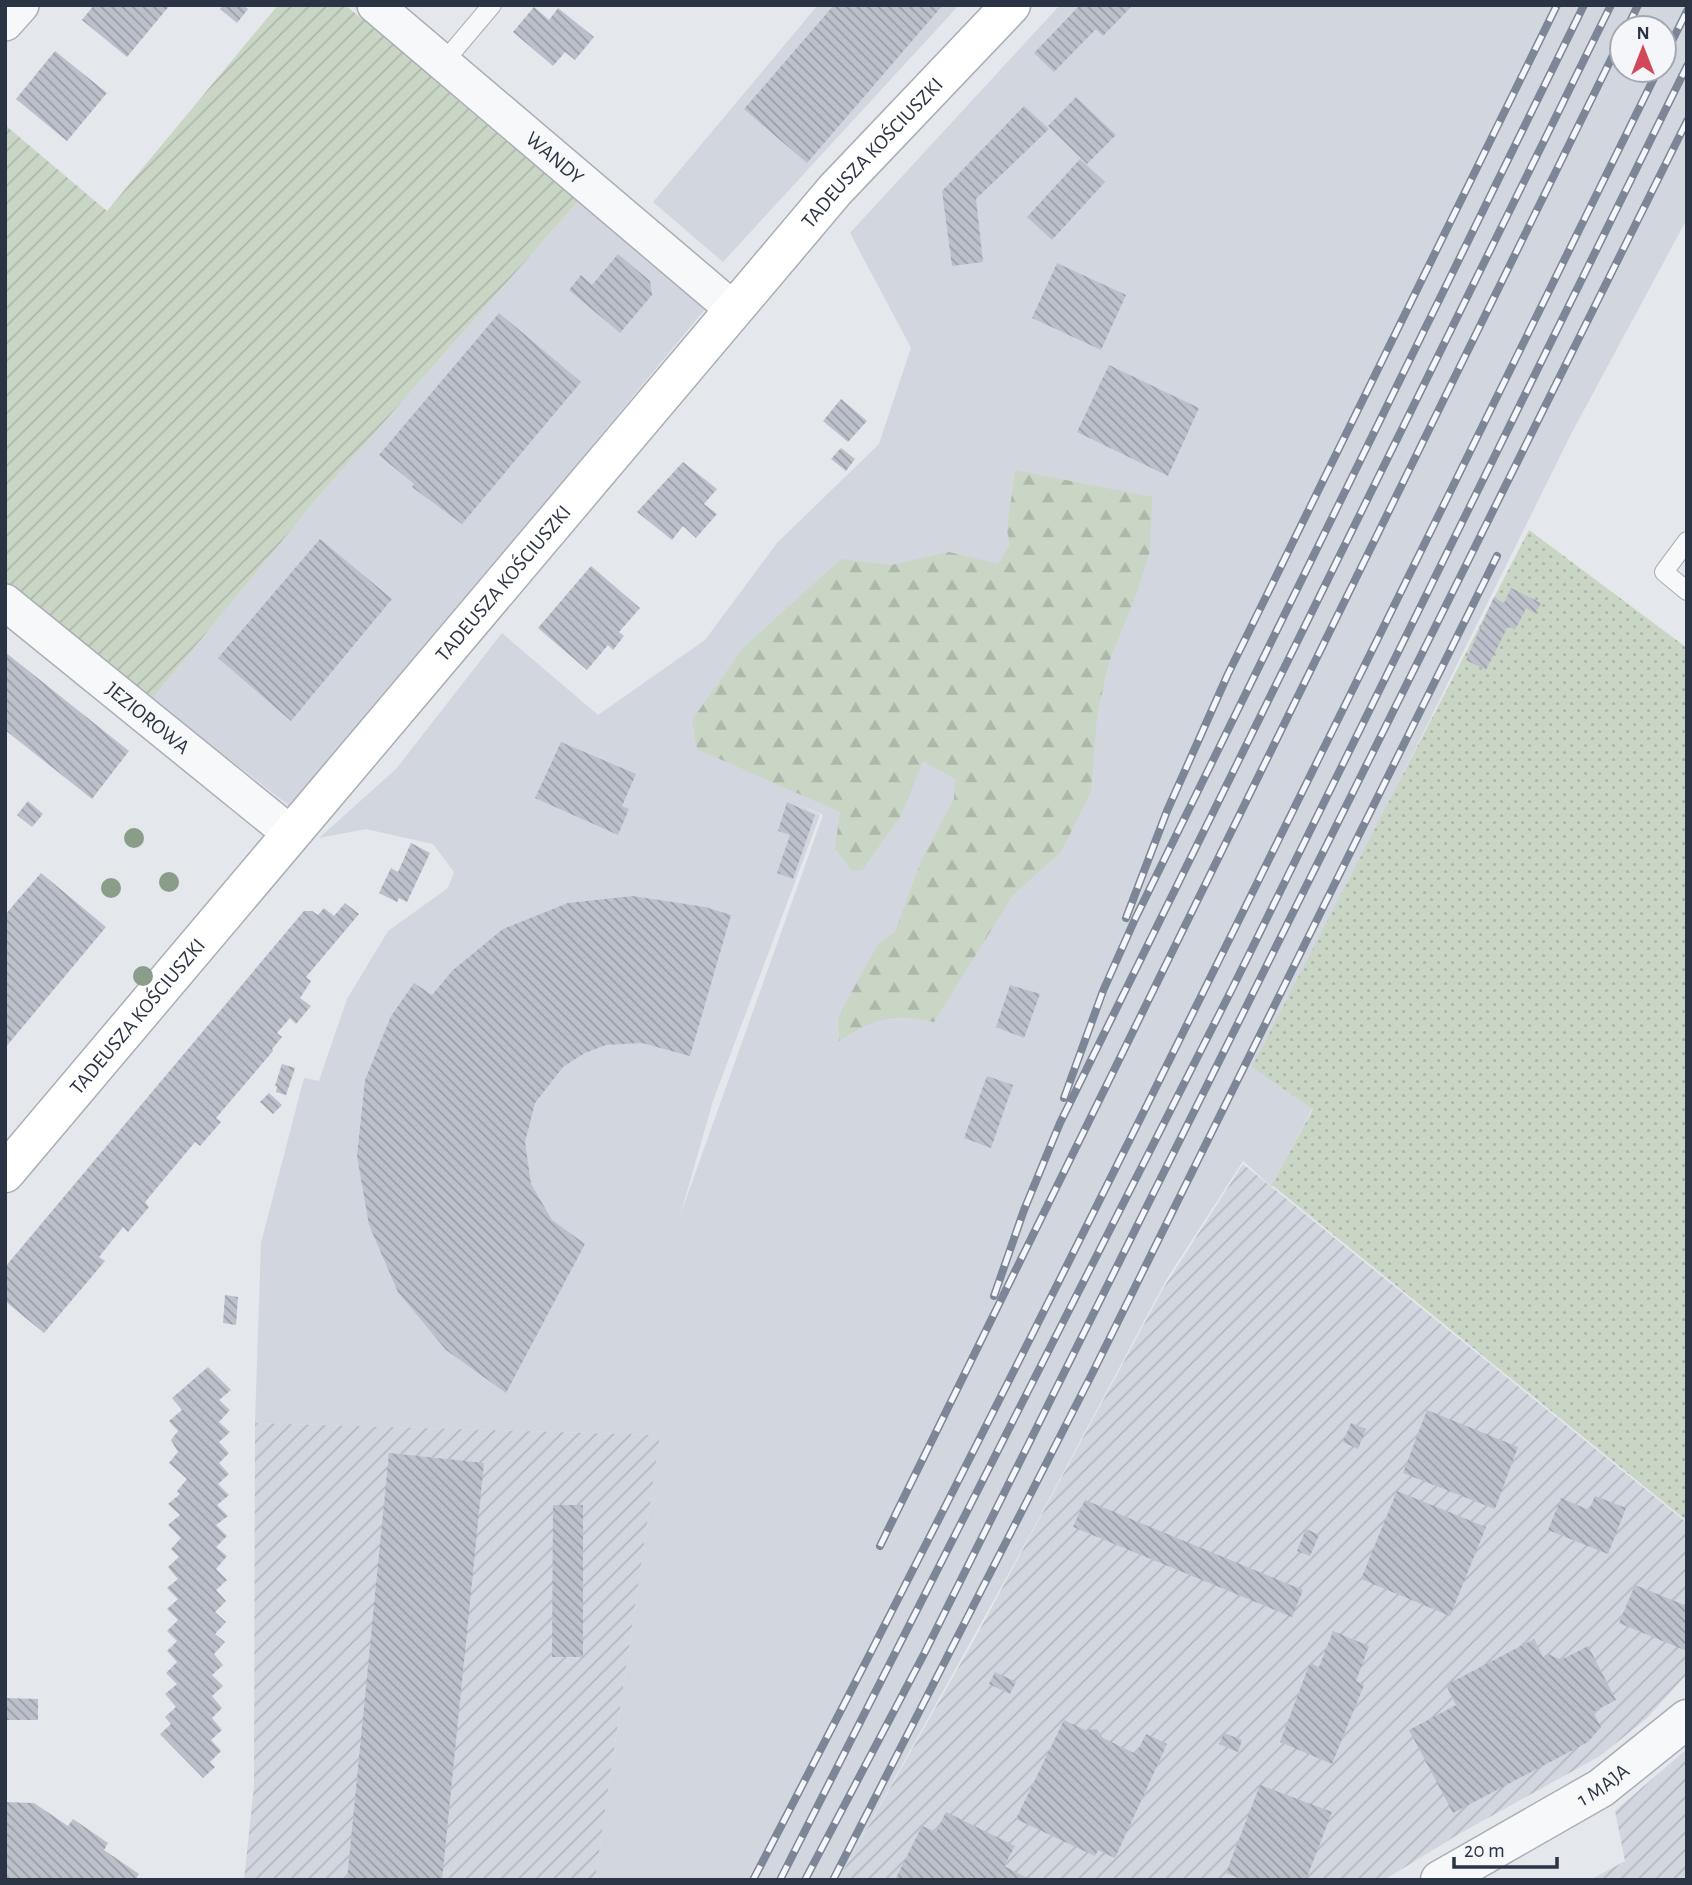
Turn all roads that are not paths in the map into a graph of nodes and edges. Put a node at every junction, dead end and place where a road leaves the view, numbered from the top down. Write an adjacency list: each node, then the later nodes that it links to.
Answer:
1 (21, 5): 5 (street)
2 (375, 5): 6 (street, WANDY)
3 (492, 5): 6 (lane)
4 (1011, 5): 7 (main road, TADEUSZA KOŚCIUSZKI)
5 (5, 23)
6 (443, 63): 7 (street, WANDY)
7 (734, 310): 11 (main road, TADEUSZA KOŚCIUSZKI)
8 (1687, 541): 9 (lane)
9 (1687, 591)
10 (5, 602): 11 (street, JEZIOROWA)
11 (291, 834): 12 (main road, TADEUSZA KOŚCIUSZKI)
12 (5, 1172)
13 (1687, 1719): 14 (street, 1 MAJA)
14 (1440, 1880)

